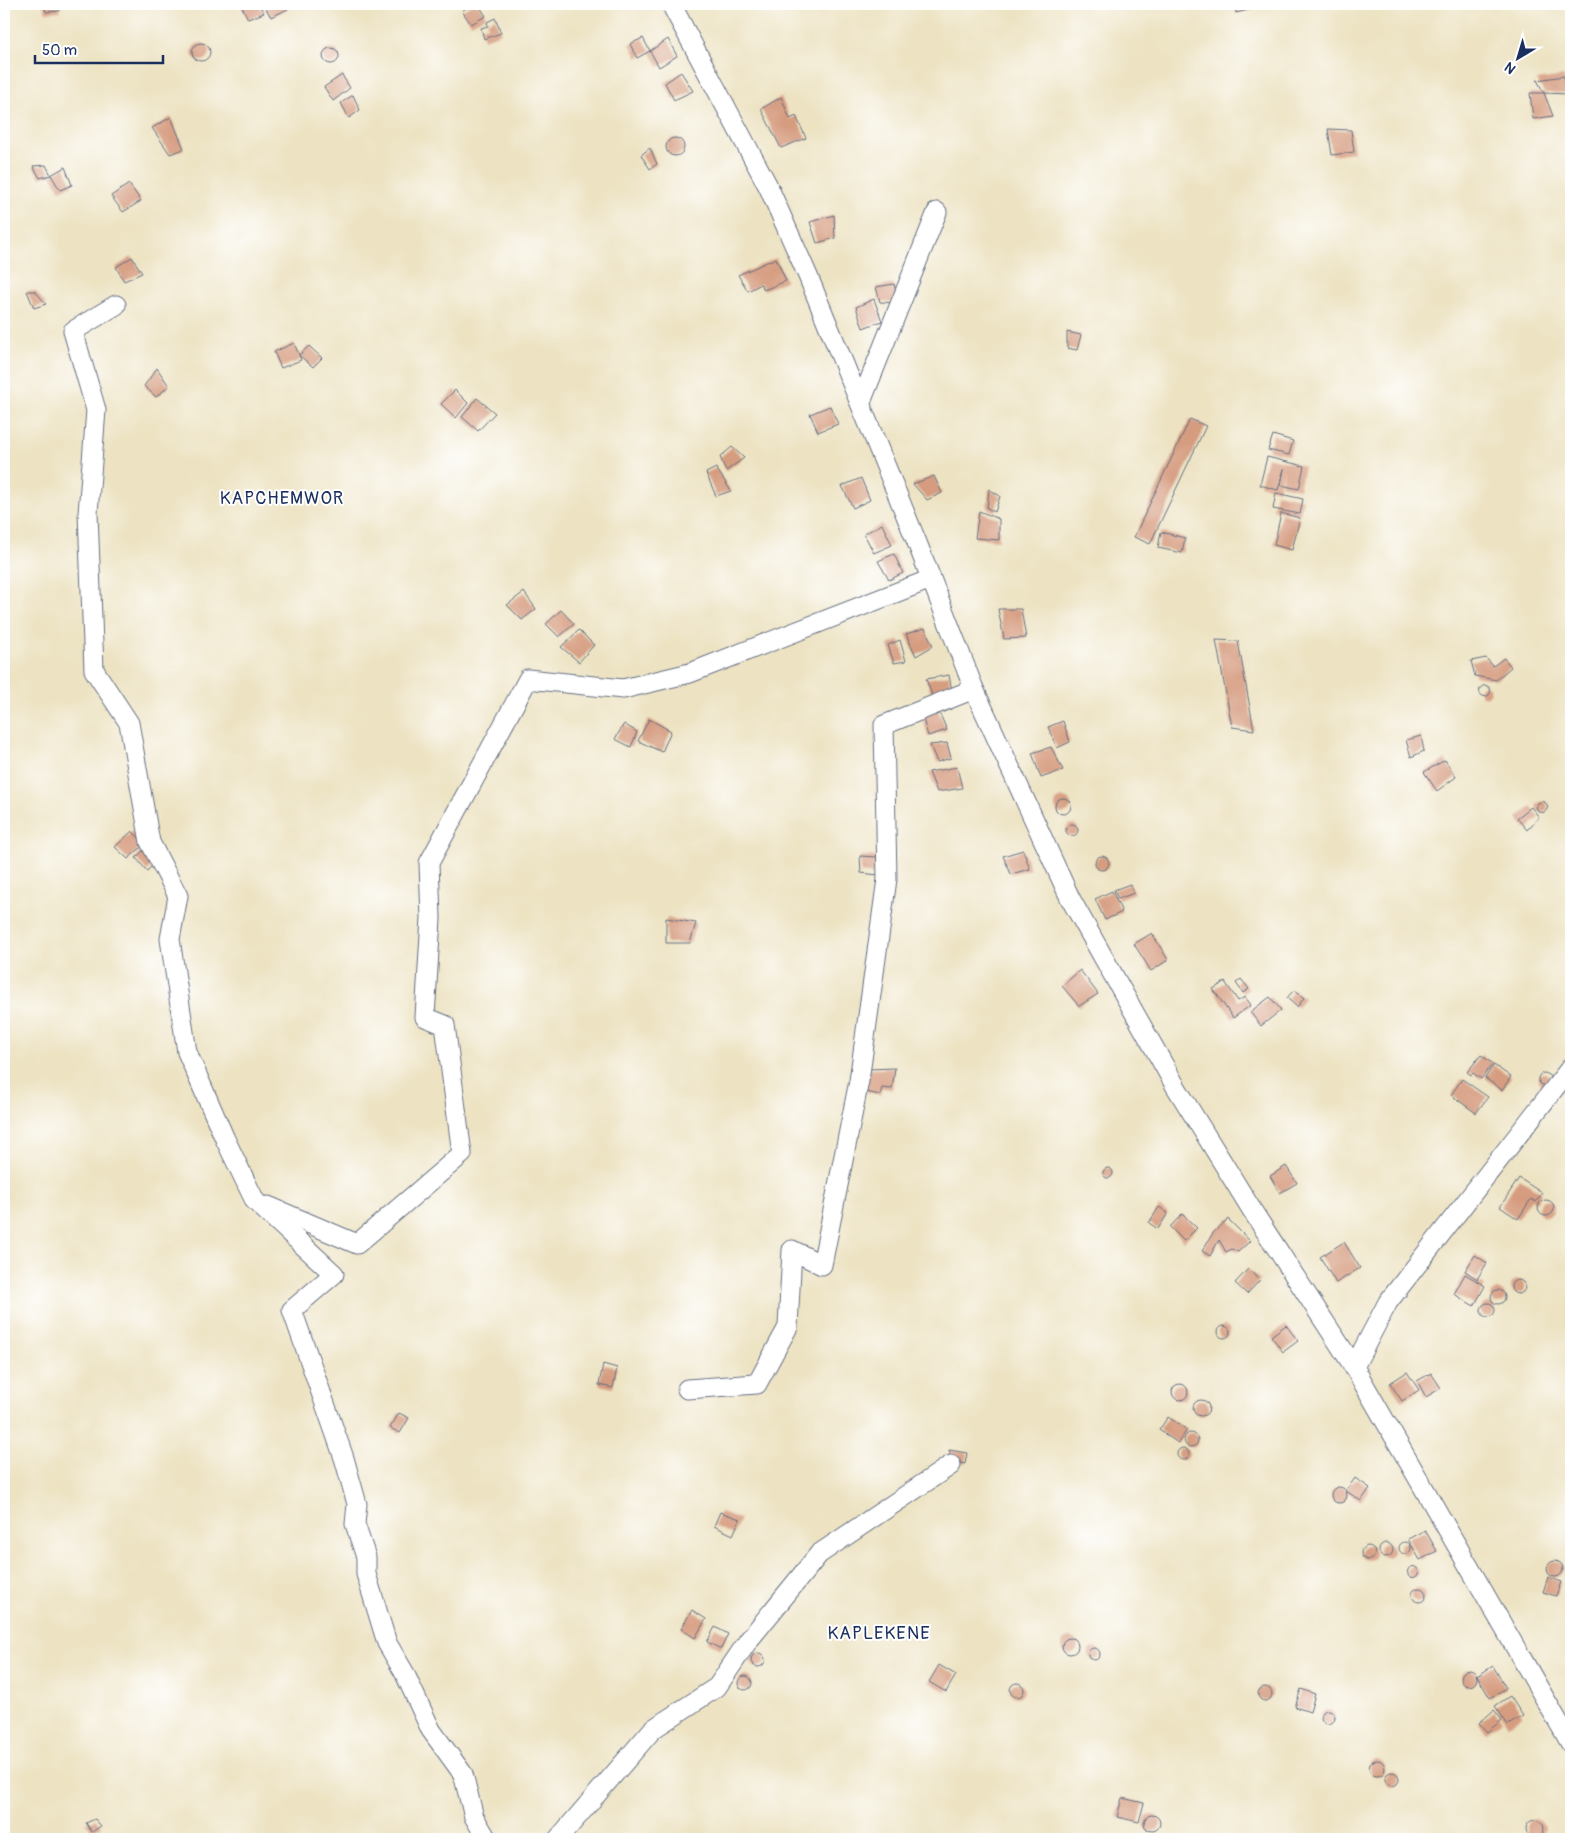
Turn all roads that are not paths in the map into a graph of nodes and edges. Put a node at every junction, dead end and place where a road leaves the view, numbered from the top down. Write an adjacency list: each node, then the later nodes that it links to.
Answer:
1 (671, 4): 4 (street)
2 (938, 212): 4 (street)
3 (116, 305): 8 (street)
4 (861, 402): 5 (street)
5 (931, 579): 6 (street); 8 (street)
6 (974, 689): 9 (street); 10 (street)
7 (1571, 1068): 9 (street)
8 (255, 1201): 13 (street)
9 (1354, 1368): 12 (street)
10 (686, 1389)
11 (951, 1465): 14 (street)
12 (1571, 1744)
13 (487, 1839)
14 (558, 1839)

